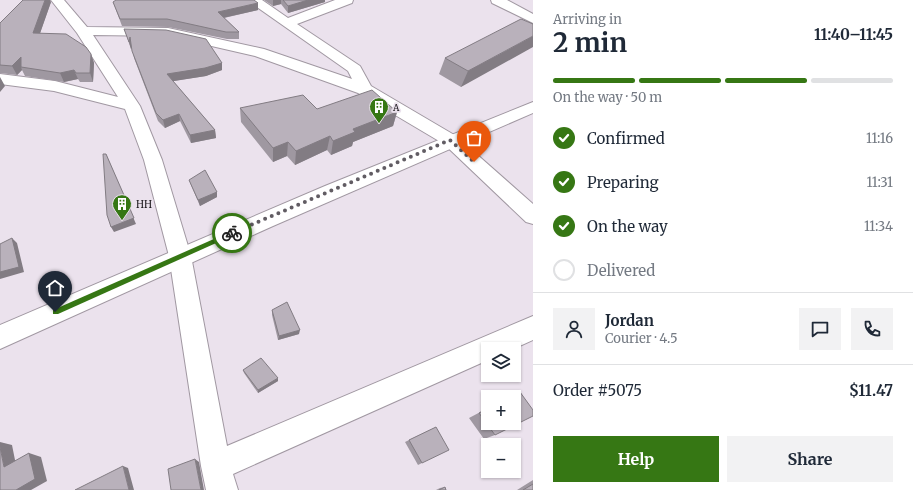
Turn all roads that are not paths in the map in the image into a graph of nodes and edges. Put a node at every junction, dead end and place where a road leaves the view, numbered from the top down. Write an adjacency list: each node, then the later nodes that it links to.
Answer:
1 (57, 0): 7 (street)
2 (253, 0): 6 (street)
3 (347, 0): 6 (street)
4 (497, 0): 5 (street)
5 (533, 20)
6 (287, 23): 9 (street)
7 (83, 31): 9 (street); 10 (street)
8 (0, 79): 10 (street)
9 (364, 89): 12 (street)
10 (132, 106): 14 (street)
11 (533, 107): 12 (street)
12 (450, 140): 13 (street); 14 (street)
13 (533, 216)
14 (180, 256): 16 (street); 17 (street)
15 (533, 328): 17 (street)
16 (0, 337)
17 (219, 478)

